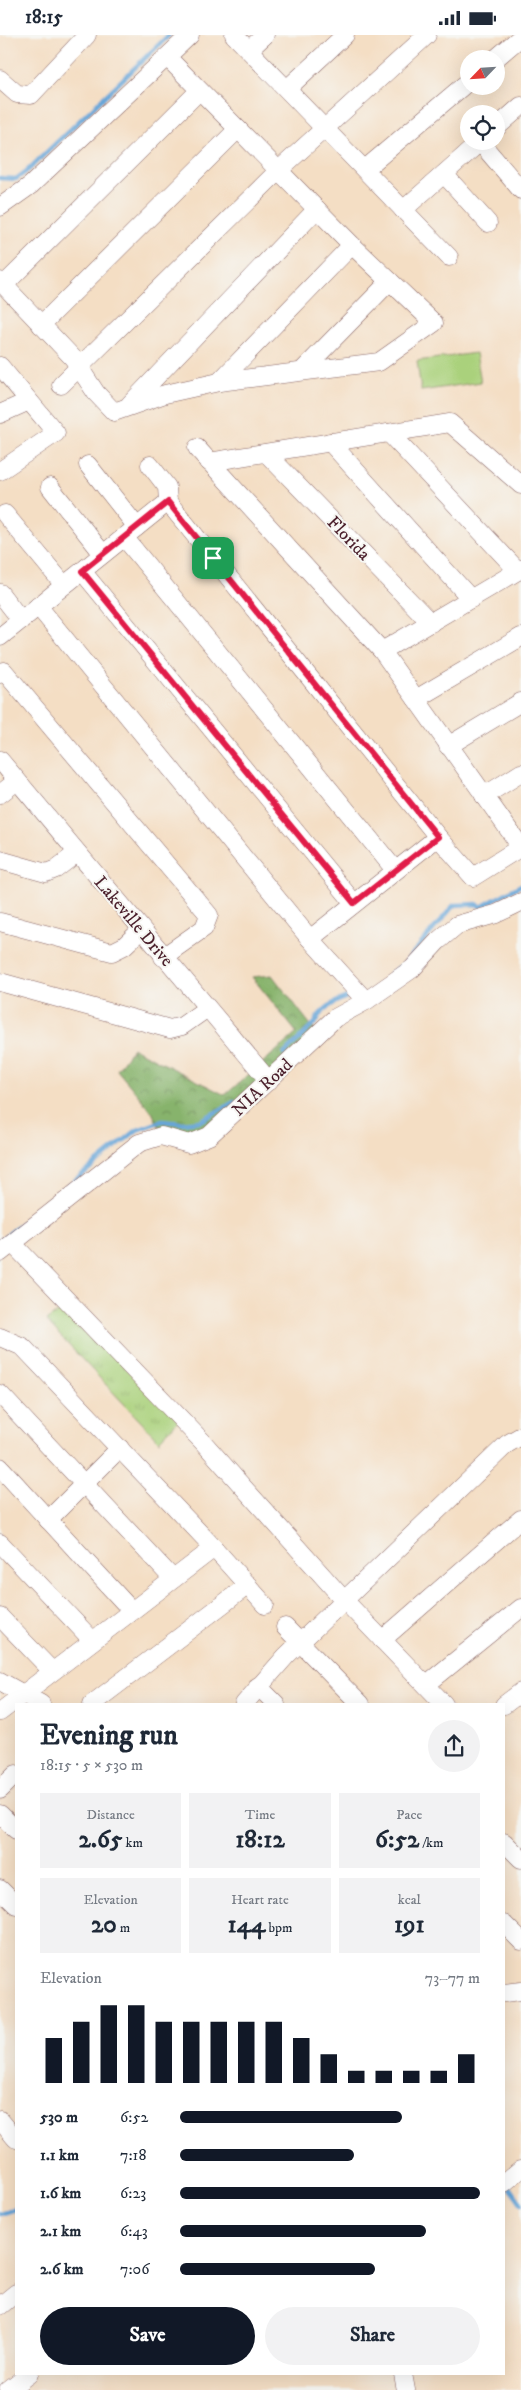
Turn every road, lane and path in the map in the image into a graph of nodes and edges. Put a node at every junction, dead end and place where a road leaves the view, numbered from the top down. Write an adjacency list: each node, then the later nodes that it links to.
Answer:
1 (87, 35): 11 (street)
2 (190, 35): 10 (street)
3 (234, 35): 8 (street)
4 (265, 35): 8 (street)
5 (345, 35): 12 (street)
6 (427, 35): 18 (street)
7 (521, 37): 9 (street)
8 (249, 50): 12 (street)
9 (505, 51)
10 (167, 57): 14 (street); 25 (street)
11 (0, 79)
12 (287, 89): 18 (street)
13 (460, 89): 21 (street)
14 (200, 91): 17 (street); 32 (street)
15 (519, 112): 16 (street)
16 (505, 122)
17 (238, 129): 22 (street); 33 (street)
18 (326, 129): 21 (street); 22 (street)
19 (471, 150): 23 (street)
20 (487, 150): 24 (street)
21 (365, 169): 27 (street)
22 (279, 170): 26 (street); 35 (street)
23 (444, 174): 27 (street); 28 (street)
24 (521, 190)
25 (0, 207)
26 (317, 209): 29 (street); 37 (street)
27 (404, 210): 30 (street)
28 (488, 223)
29 (352, 245): 31 (street); 38 (street)
30 (449, 257)
31 (390, 281): 36 (street); 36 (street)
32 (2, 283): 33 (street)
33 (41, 325): 35 (street)
34 (0, 366): 41 (street)
35 (80, 367): 39 (street); 42 (street)
36 (302, 371): 38 (street)
37 (155, 379): 40 (street); 42 (street)
38 (219, 382): 40 (street)
39 (61, 385)
40 (165, 393): 42 (street)
41 (29, 401): 43 (street); 51 (street)
42 (129, 406)
43 (0, 414)
44 (389, 433): 45 (street); 52 (street); 58 (street)
45 (330, 442): 47 (street); 62 (street)
46 (196, 448): 48 (street)
47 (266, 453): 48 (street); 65 (street, Florida)
48 (209, 462): 68 (street)
49 (88, 465): 56 (street)
50 (150, 465): 54 (street)
51 (0, 471)
52 (521, 485)
53 (50, 487): 57 (street)
54 (168, 502): 56 (street); 78 (street)
55 (5, 514): 60 (street)
56 (130, 532): 57 (street); 82 (street)
57 (103, 554): 59 (street)
58 (519, 570): 62 (street)
59 (82, 571): 60 (street); 84 (street)
60 (64, 585): 63 (street)
61 (0, 593): 64 (street)
62 (471, 599): 65 (street)
63 (38, 607): 64 (street); 87 (street)
64 (22, 620): 66 (street)
65 (431, 623): 68 (street)
66 (0, 637)
67 (521, 637): 70 (street)
68 (382, 651): 70 (street)
69 (0, 674): 88 (street)
70 (416, 699): 72 (street)
71 (521, 702): 72 (street)
72 (448, 746): 77 (street)
73 (0, 760): 75 (street, Lakeville Drive)
74 (521, 773): 77 (street)
75 (17, 781): 76 (street); 80 (street, Lakeville Drive)
76 (0, 794)
77 (484, 796): 79 (street)
78 (438, 837): 79 (street); 82 (street)
79 (521, 847)
80 (77, 853): 81 (street); 86 (street, Lakeville Drive)
81 (0, 860)
82 (395, 870): 84 (street)
83 (521, 902): 90 (street, NIA Road)
84 (354, 903): 87 (street)
85 (0, 922): 86 (street)
86 (141, 930): 88 (street, Lakeville Drive)
87 (310, 939): 90 (street)
88 (163, 957): 91 (street, Lakeville Drive)
89 (0, 982): 91 (street)
90 (361, 996): 92 (street, NIA Road)
91 (206, 1009): 92 (street, Lakeville Drive)
92 (269, 1081): 93 (street, NIA Road)
93 (6, 1249): 106 (street)
94 (0, 1337): 97 (street)
95 (0, 1394): 99 (street)
96 (521, 1436): 106 (street)
97 (120, 1449): 99 (street); 103 (street)
98 (0, 1467): 101 (street)
99 (84, 1483): 101 (street); 104 (street)
100 (521, 1519): 113 (street)
101 (48, 1520): 109 (street)
102 (0, 1544): 112 (street)
103 (214, 1548): 104 (street); 105 (street)
104 (173, 1579): 109 (street)
105 (248, 1585): 107 (street); 122 (street)
106 (345, 1601): 113 (street); 114 (street)
107 (265, 1605)
108 (521, 1608): 117 (street)
109 (132, 1610): 112 (street)
110 (0, 1617): 115 (street)
111 (285, 1627): 114 (street)
112 (92, 1640): 115 (street)
113 (382, 1640): 117 (street)
114 (300, 1643): 118 (street); 125 (street)
115 (52, 1671): 120 (street)
116 (0, 1681): 120 (street)
117 (426, 1684): 126 (street)
118 (258, 1686): 123 (street); 124 (street)
119 (521, 1692): 127 (street)
120 (23, 1693): 121 (street); 128 (street)
121 (38, 1703)
122 (93, 1703)
123 (245, 1703)
124 (275, 1703)
125 (359, 1703)
126 (443, 1703)
127 (505, 1704)
128 (0, 1712)
129 (15, 1775): 130 (street)
130 (0, 1790)
131 (0, 1815): 132 (street)
132 (15, 1829)
133 (505, 1844): 134 (street)
134 (521, 1859)
135 (0, 1889): 136 (street)
136 (15, 1904)
137 (505, 1925): 138 (street)
138 (521, 1941)
139 (521, 1991): 140 (street)
140 (505, 1993)
141 (0, 2120): 142 (street)
142 (15, 2138)
143 (521, 2169): 144 (street)
144 (505, 2182)
145 (15, 2294): 146 (street)
146 (0, 2306)
147 (28, 2375): 149 (street)
148 (403, 2375): 150 (street)
149 (8, 2390)
150 (406, 2390)

